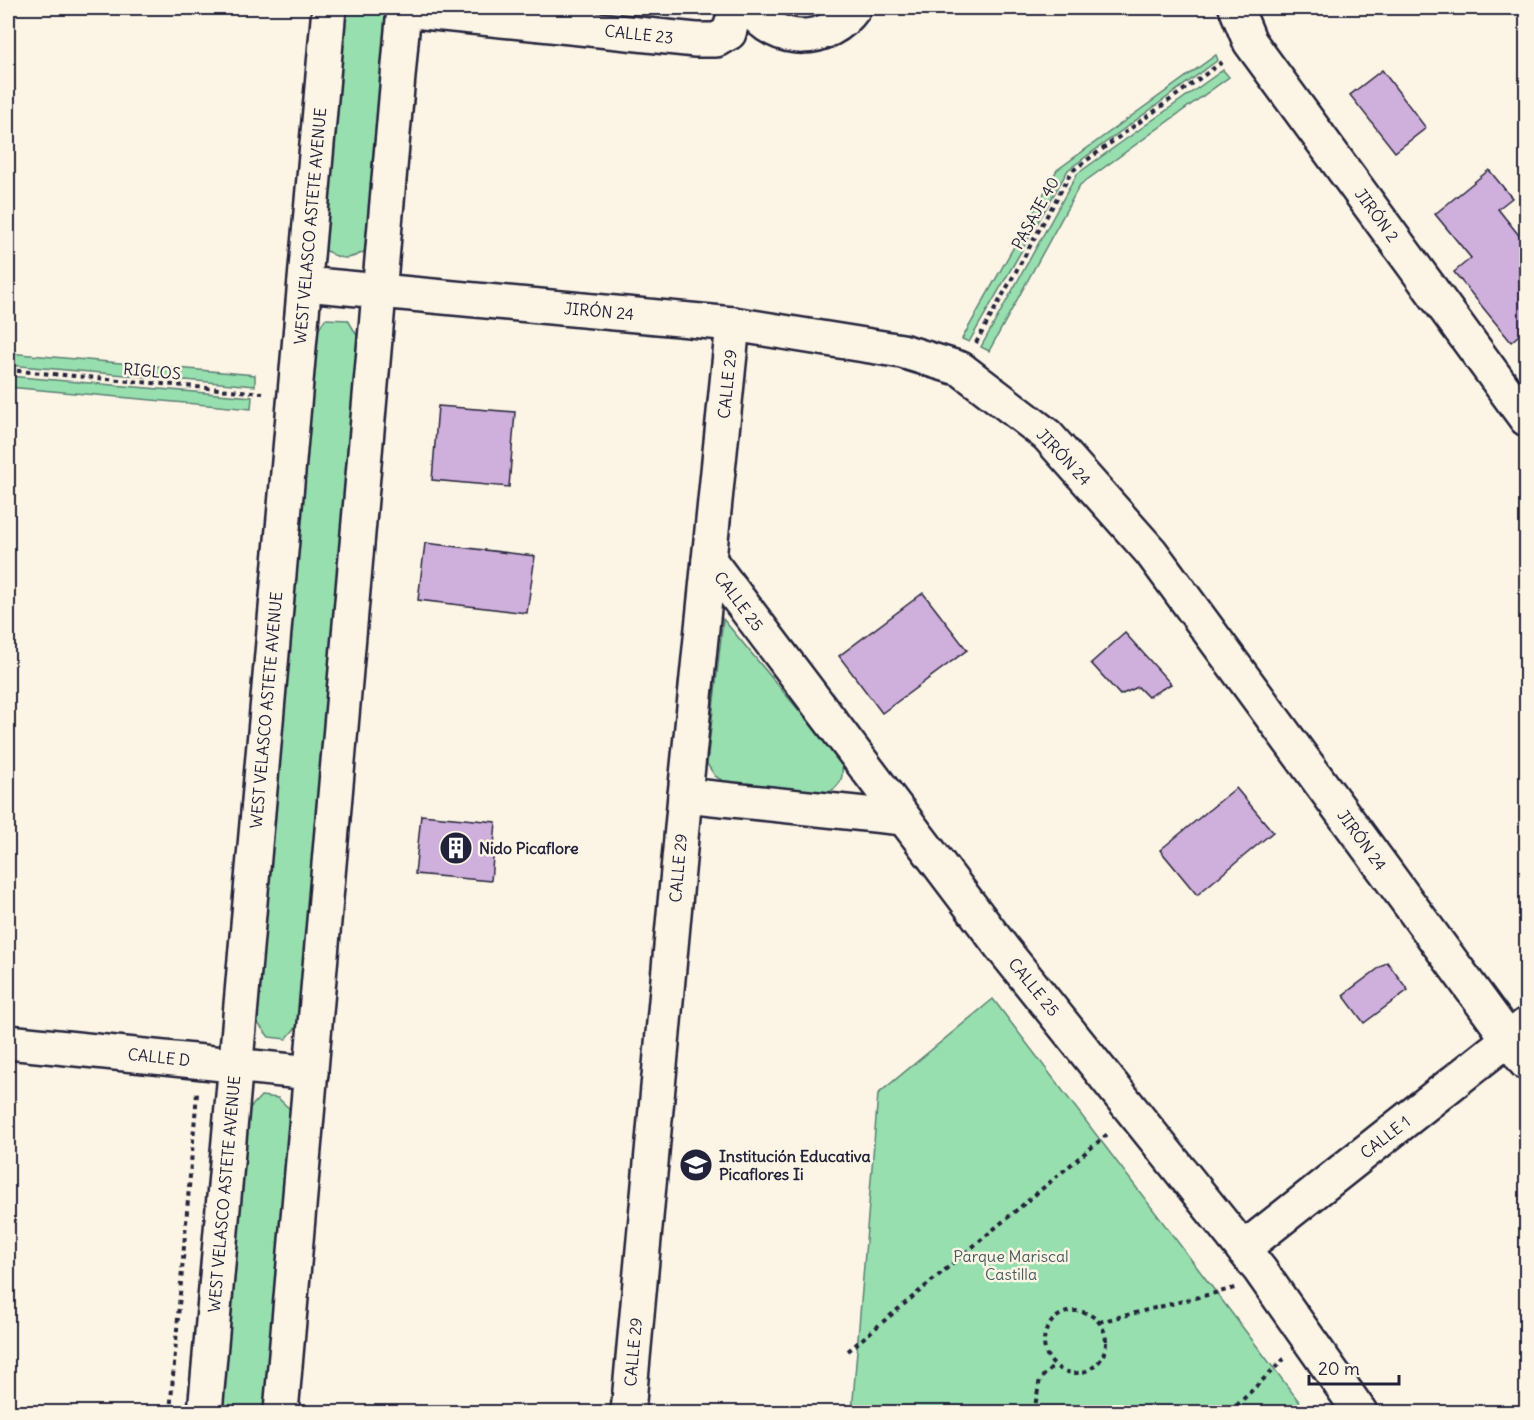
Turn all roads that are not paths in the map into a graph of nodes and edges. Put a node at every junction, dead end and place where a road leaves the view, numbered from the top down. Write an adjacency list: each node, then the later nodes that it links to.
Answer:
1 (329, 8): 7 (street, WEST VELASCO ASTETE AVENUE)
2 (750, 8): 3 (street)
3 (854, 8)
4 (1236, 8): 10 (street, JIRÓN 2)
5 (404, 9): 6 (street, CALLE 23); 8 (street)
6 (733, 20)
7 (305, 284): 8 (street, JIRÓN 24); 16 (street, WEST VELASCO ASTETE AVENUE)
8 (381, 291): 9 (street, JIRÓN 24); 17 (street)
9 (733, 324): 11 (street, CALLE 29); 15 (street, JIRÓN 24)
10 (1527, 419)
11 (709, 560): 12 (street, CALLE 29); 13 (street, CALLE 25)
12 (685, 795): 13 (street); 21 (street, CALLE 29)
13 (903, 818): 18 (street, CALLE 25)
14 (8, 1042): 16 (street, CALLE D)
15 (1521, 1043): 18 (street, CALLE 1)
16 (235, 1065): 17 (street, CALLE D); 19 (street, WEST VELASCO ASTETE AVENUE)
17 (311, 1073): 20 (street)
18 (1252, 1260): 22 (street, CALLE 25)
19 (205, 1413)
20 (281, 1413)
21 (628, 1413)
22 (1360, 1413)

